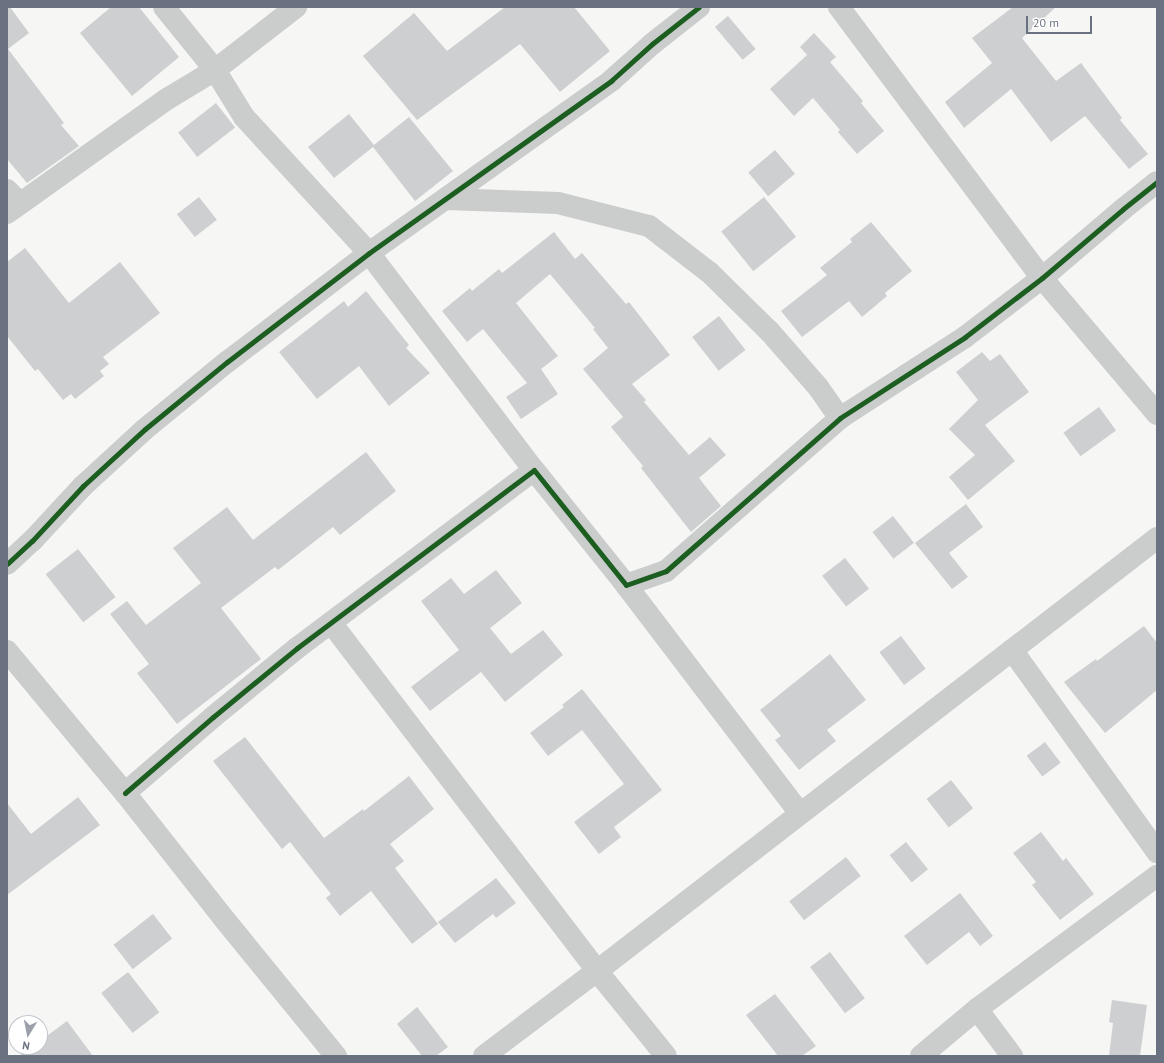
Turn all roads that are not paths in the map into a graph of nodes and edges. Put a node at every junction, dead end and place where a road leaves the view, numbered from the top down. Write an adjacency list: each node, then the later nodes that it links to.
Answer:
1 (164, 7): 5 (street)
2 (296, 7): 5 (street)
3 (699, 7): 7 (street)
4 (839, 7): 10 (street)
5 (215, 70): 8 (street); 9 (street)
6 (1157, 182): 10 (street)
7 (445, 199): 9 (street); 12 (street)
8 (11, 202)
9 (369, 253): 13 (street); 15 (street)
10 (1042, 278): 11 (street); 12 (street)
11 (1157, 414)
12 (840, 418): 16 (street)
13 (534, 470): 16 (street); 17 (street)
14 (1157, 538): 18 (street)
15 (7, 564)
16 (626, 585): 21 (street)
17 (332, 624): 20 (street); 24 (street)
18 (1012, 650): 21 (street); 22 (street)
19 (7, 651): 20 (street)
20 (125, 792): 26 (street)
21 (800, 814): 24 (street)
22 (1157, 852)
23 (1157, 876): 25 (street)
24 (597, 971): 27 (street); 28 (street)
25 (977, 1009): 29 (street); 30 (street)
26 (336, 1056)
27 (484, 1056)
28 (666, 1056)
29 (921, 1056)
30 (1012, 1056)

